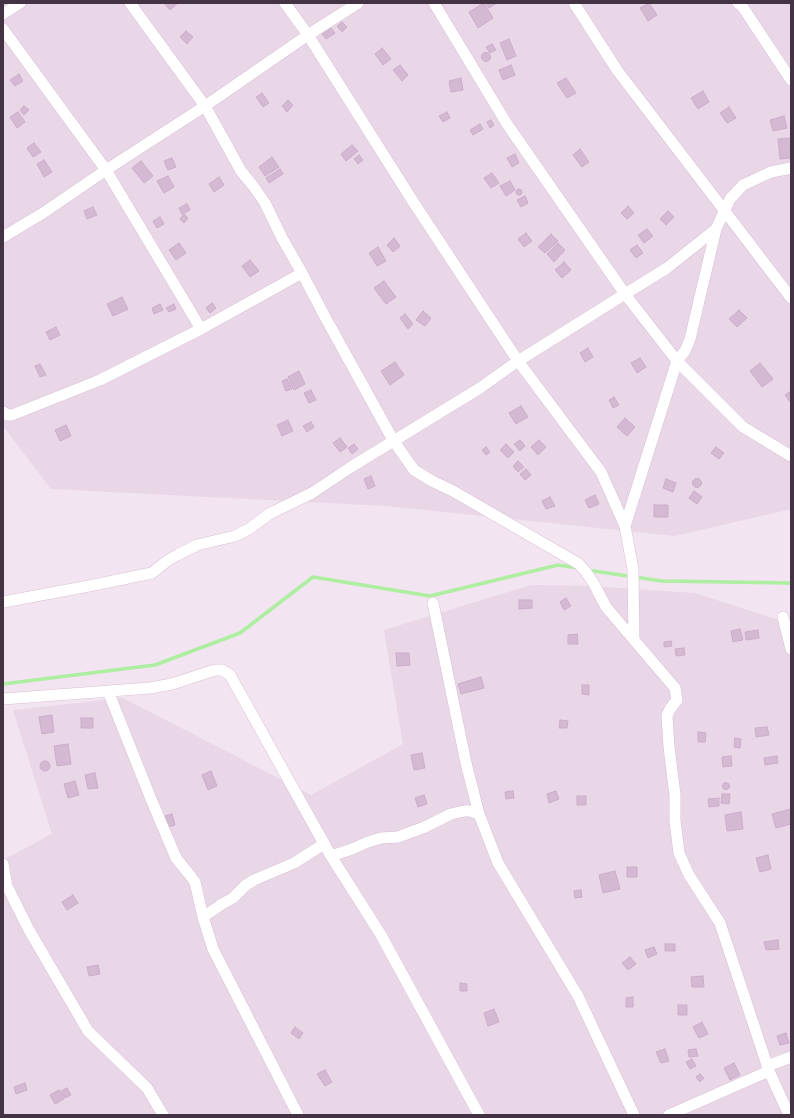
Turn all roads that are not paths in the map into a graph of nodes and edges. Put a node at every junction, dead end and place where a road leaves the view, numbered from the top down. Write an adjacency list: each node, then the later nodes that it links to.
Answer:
1 (20, 3): 8 (street)
2 (130, 3): 12 (street)
3 (285, 3): 10 (street)
4 (358, 3): 10 (street)
5 (434, 3): 19 (street)
6 (574, 3): 15 (street)
7 (738, 3): 11 (street)
8 (3, 14)
9 (3, 29): 14 (street)
10 (308, 35): 12 (street); 23 (street)
11 (791, 80)
12 (205, 106): 14 (street); 18 (street)
13 (791, 168): 15 (street)
14 (106, 170): 17 (street); 21 (street)
15 (724, 211): 16 (street); 20 (street)
16 (716, 229): 19 (street); 22 (street)
17 (3, 237)
18 (302, 273): 21 (street); 25 (street)
19 (625, 294): 22 (street); 23 (street)
20 (791, 298)
21 (201, 329): 24 (street)
22 (677, 361): 26 (street); 27 (street)
23 (518, 362): 25 (street); 27 (street)
24 (3, 412)
25 (394, 440): 28 (street); 31 (street)
26 (791, 456)
27 (625, 526): 31 (street)
28 (3, 602)
29 (433, 603): 35 (street)
30 (783, 617): 32 (street)
31 (634, 640): 41 (street)
32 (791, 649)
33 (108, 691): 34 (street); 36 (street); 39 (street)
34 (3, 699)
35 (479, 814): 37 (street); 45 (street)
36 (324, 844): 37 (street); 39 (street)
37 (331, 856): 44 (street)
38 (3, 864): 42 (street)
39 (203, 917): 43 (street)
40 (791, 1057): 41 (street)
41 (768, 1069): 46 (street); 47 (street)
42 (164, 1115)
43 (298, 1115)
44 (479, 1115)
45 (634, 1115)
46 (669, 1115)
47 (789, 1115)

